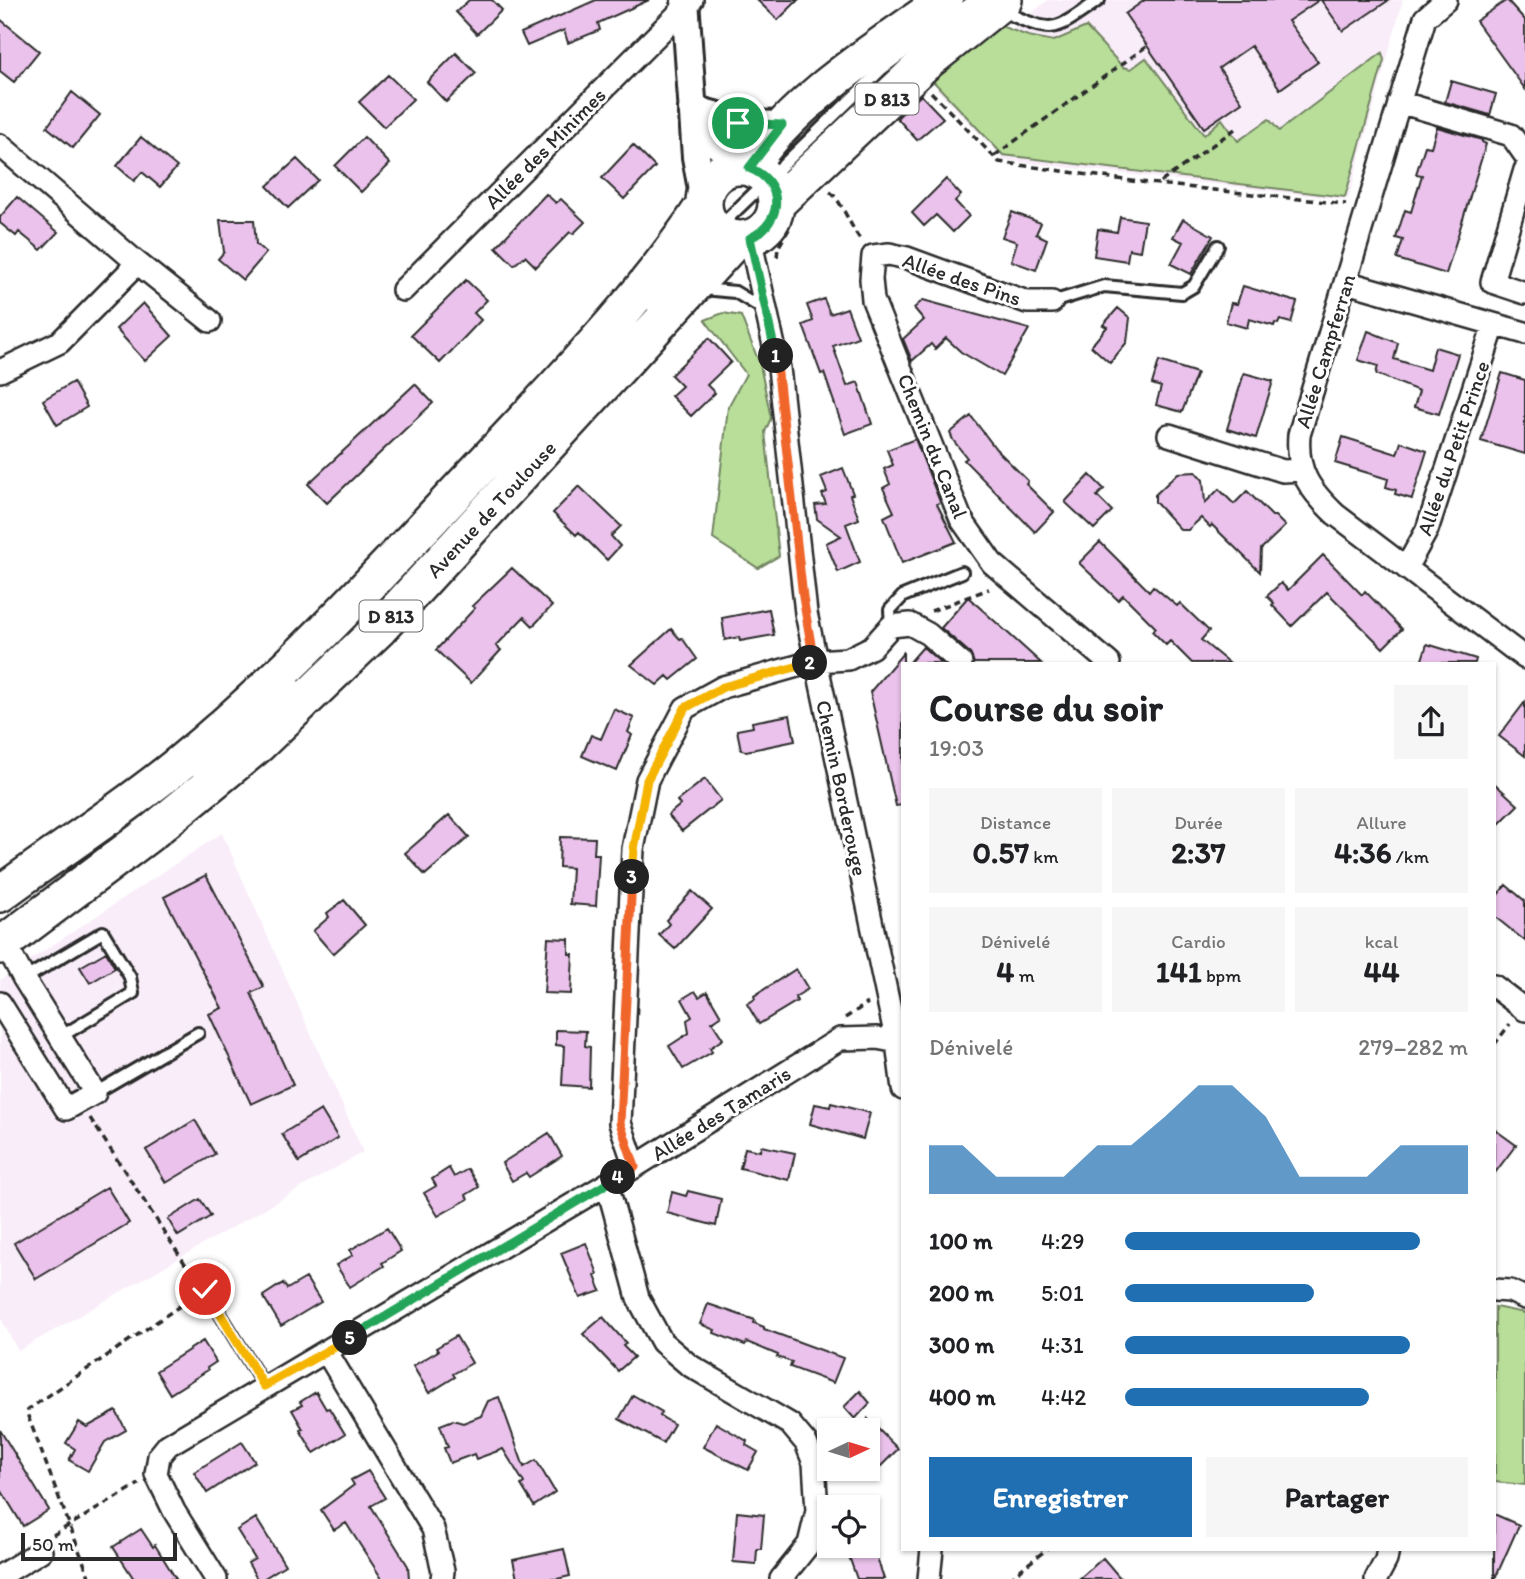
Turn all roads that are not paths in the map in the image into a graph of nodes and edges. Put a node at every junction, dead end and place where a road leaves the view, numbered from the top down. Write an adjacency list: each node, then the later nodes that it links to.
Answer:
1 (945, 0): 8 (main road, D 813)
2 (1099, 0): 5 (lane)
3 (1447, 0): 6 (street, Allée Campferran)
4 (688, 2): 7 (street); 19 (street, Allée des Minimes)
5 (991, 3): 12 (main road, D 813); 12 (lane)
6 (1399, 102): 10 (street); 17 (street, Allée Campferran)
7 (692, 108): 8 (street); 12 (street); 13 (street)
8 (782, 125): 12 (main road, D 813)
9 (4, 155): 16 (street)
10 (1525, 155)
11 (1525, 170): 20 (street)
12 (759, 180): 13 (main road, D 813); 13 (main road, D 813)
13 (722, 222): 18 (main road, Avenue de Toulouse / D 813); 22 (street, Chemin Borderouge); 23 (lane); 39 (main road, Avenue de Toulouse / D 813)
14 (1217, 246): 21 (lane)
15 (873, 256): 21 (street, Allée des Pins); 36 (street, Chemin du Canal)
16 (135, 261): 24 (street); 27 (street)
17 (1346, 282): 25 (street); 29 (street, Allée Campferran)
18 (693, 289): 22 (lane); 40 (main road, Avenue de Toulouse / D 813)
19 (403, 290)
20 (1525, 293)
21 (1052, 302)
22 (767, 311): 34 (street, Chemin Borderouge)
23 (644, 312)
24 (210, 321)
25 (1494, 325): 26 (street); 30 (street, Allée du Petit Prince)
26 (1525, 333)
27 (0, 371)
28 (1169, 435): 29 (street)
29 (1302, 470): 30 (street, Allée Campferran)
30 (1406, 568): 33 (street, Allée Campferran)
31 (962, 572): 32 (lane)
32 (891, 626): 34 (street); 35 (street)
33 (1525, 658)
34 (814, 662): 47 (street, Chemin Borderouge); 49 (street)
35 (960, 662)
36 (1108, 662)
37 (305, 677): 38 (lane)
38 (192, 776)
39 (4, 895)
40 (2, 942): 41 (street)
41 (24, 979): 46 (street); 46 (lane)
42 (1496, 988): 44 (street)
43 (0, 1003): 48 (street)
44 (1525, 1010)
45 (198, 1033): 48 (lane)
46 (60, 1037): 48 (street)
47 (900, 1043): 49 (street, Allée des Tamaris)
48 (87, 1097)
49 (635, 1167): 50 (street, Allée des Tamaris)
50 (607, 1184): 54 (street, Allée des Tamaris); 62 (street)
51 (205, 1289): 55 (lane)
52 (1496, 1290): 53 (street)
53 (1525, 1298)
54 (327, 1351): 55 (street, Allée des Tamaris); 61 (street)
55 (264, 1386): 60 (street, Allée des Tamaris)
56 (41, 1551): 59 (street)
57 (932, 1551): 63 (street)
58 (1388, 1551): 64 (street)
59 (0, 1576)
60 (216, 1579)
61 (442, 1579)
62 (781, 1579)
63 (929, 1579)
64 (1376, 1579)

